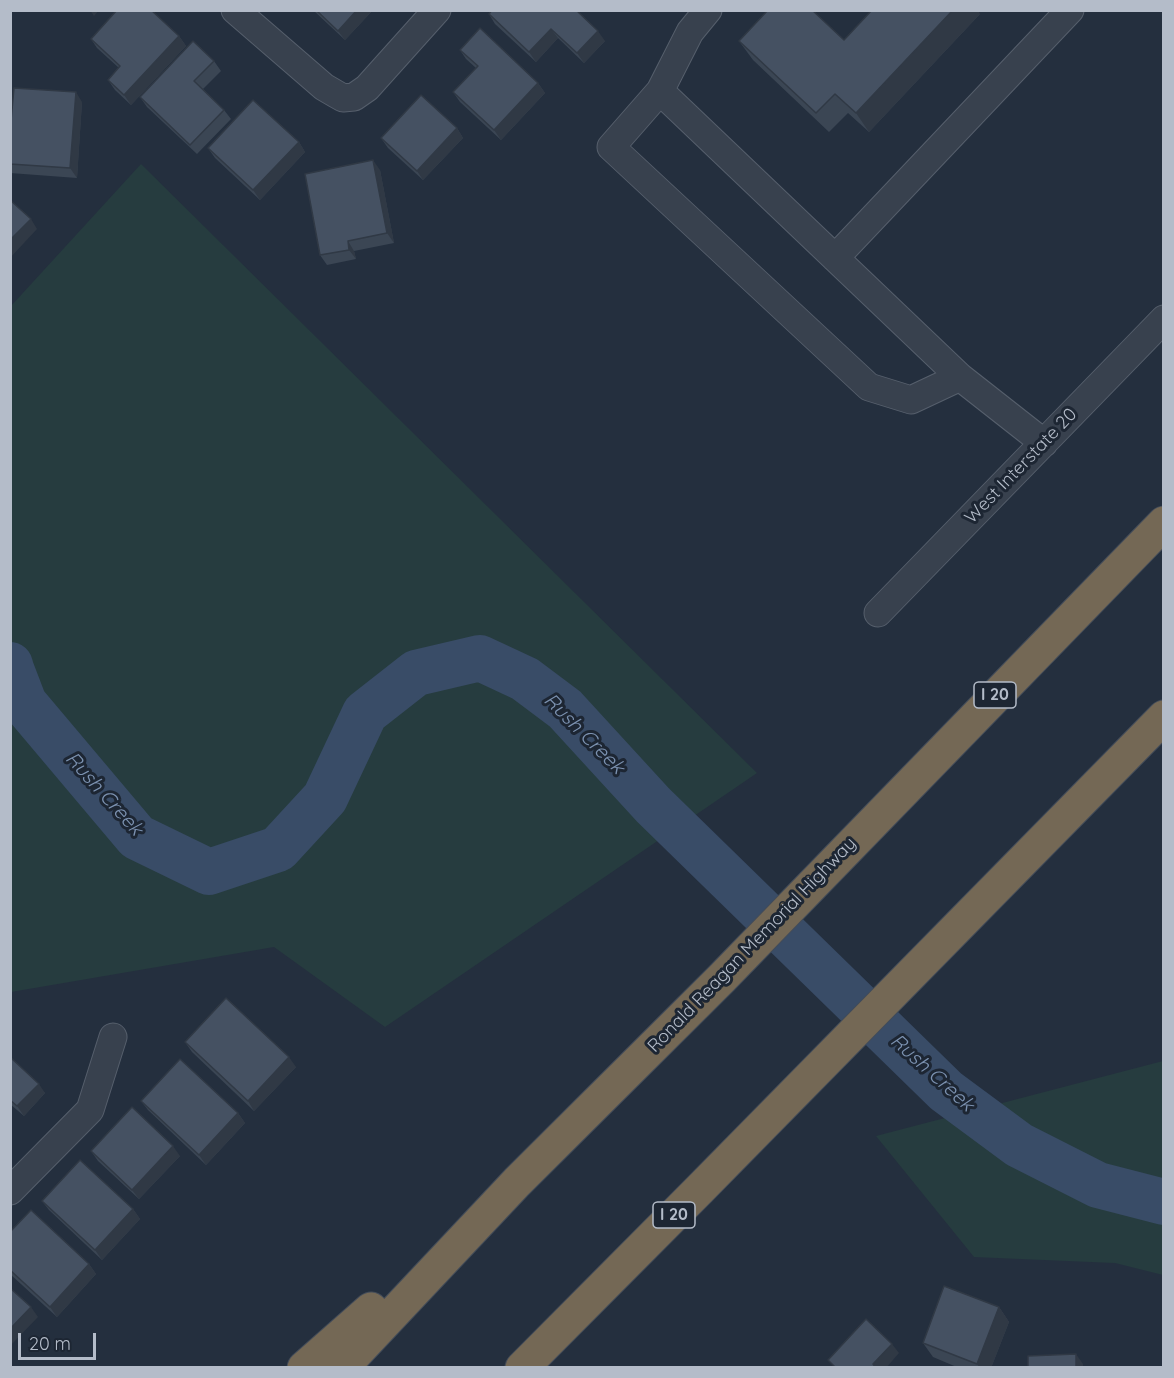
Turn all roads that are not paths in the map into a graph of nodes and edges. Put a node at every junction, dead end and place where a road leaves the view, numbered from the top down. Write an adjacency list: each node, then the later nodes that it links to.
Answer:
1 (235, 10): 2 (street)
2 (437, 10)
3 (708, 10): 5 (street)
4 (1070, 10): 6 (street)
5 (660, 91): 6 (street); 8 (street)
6 (835, 258): 8 (street)
7 (1164, 319): 9 (street, West Interstate 20)
8 (960, 377): 9 (street)
9 (1044, 443): 11 (street, West Interstate 20)
10 (1164, 523): 14 (highway, Ronald Reagan Memorial Highway / I 20)
11 (878, 613)
12 (1158, 723): 15 (highway, I 20)
13 (113, 1038): 16 (street)
14 (517, 1182): 17 (highway); 18 (highway, Ronald Reagan Memorial Highway / I 20)
15 (700, 1189): 19 (highway, I 20); 20 (highway)
16 (10, 1191)
17 (304, 1368)
18 (342, 1368)
19 (522, 1368)
20 (549, 1368)

